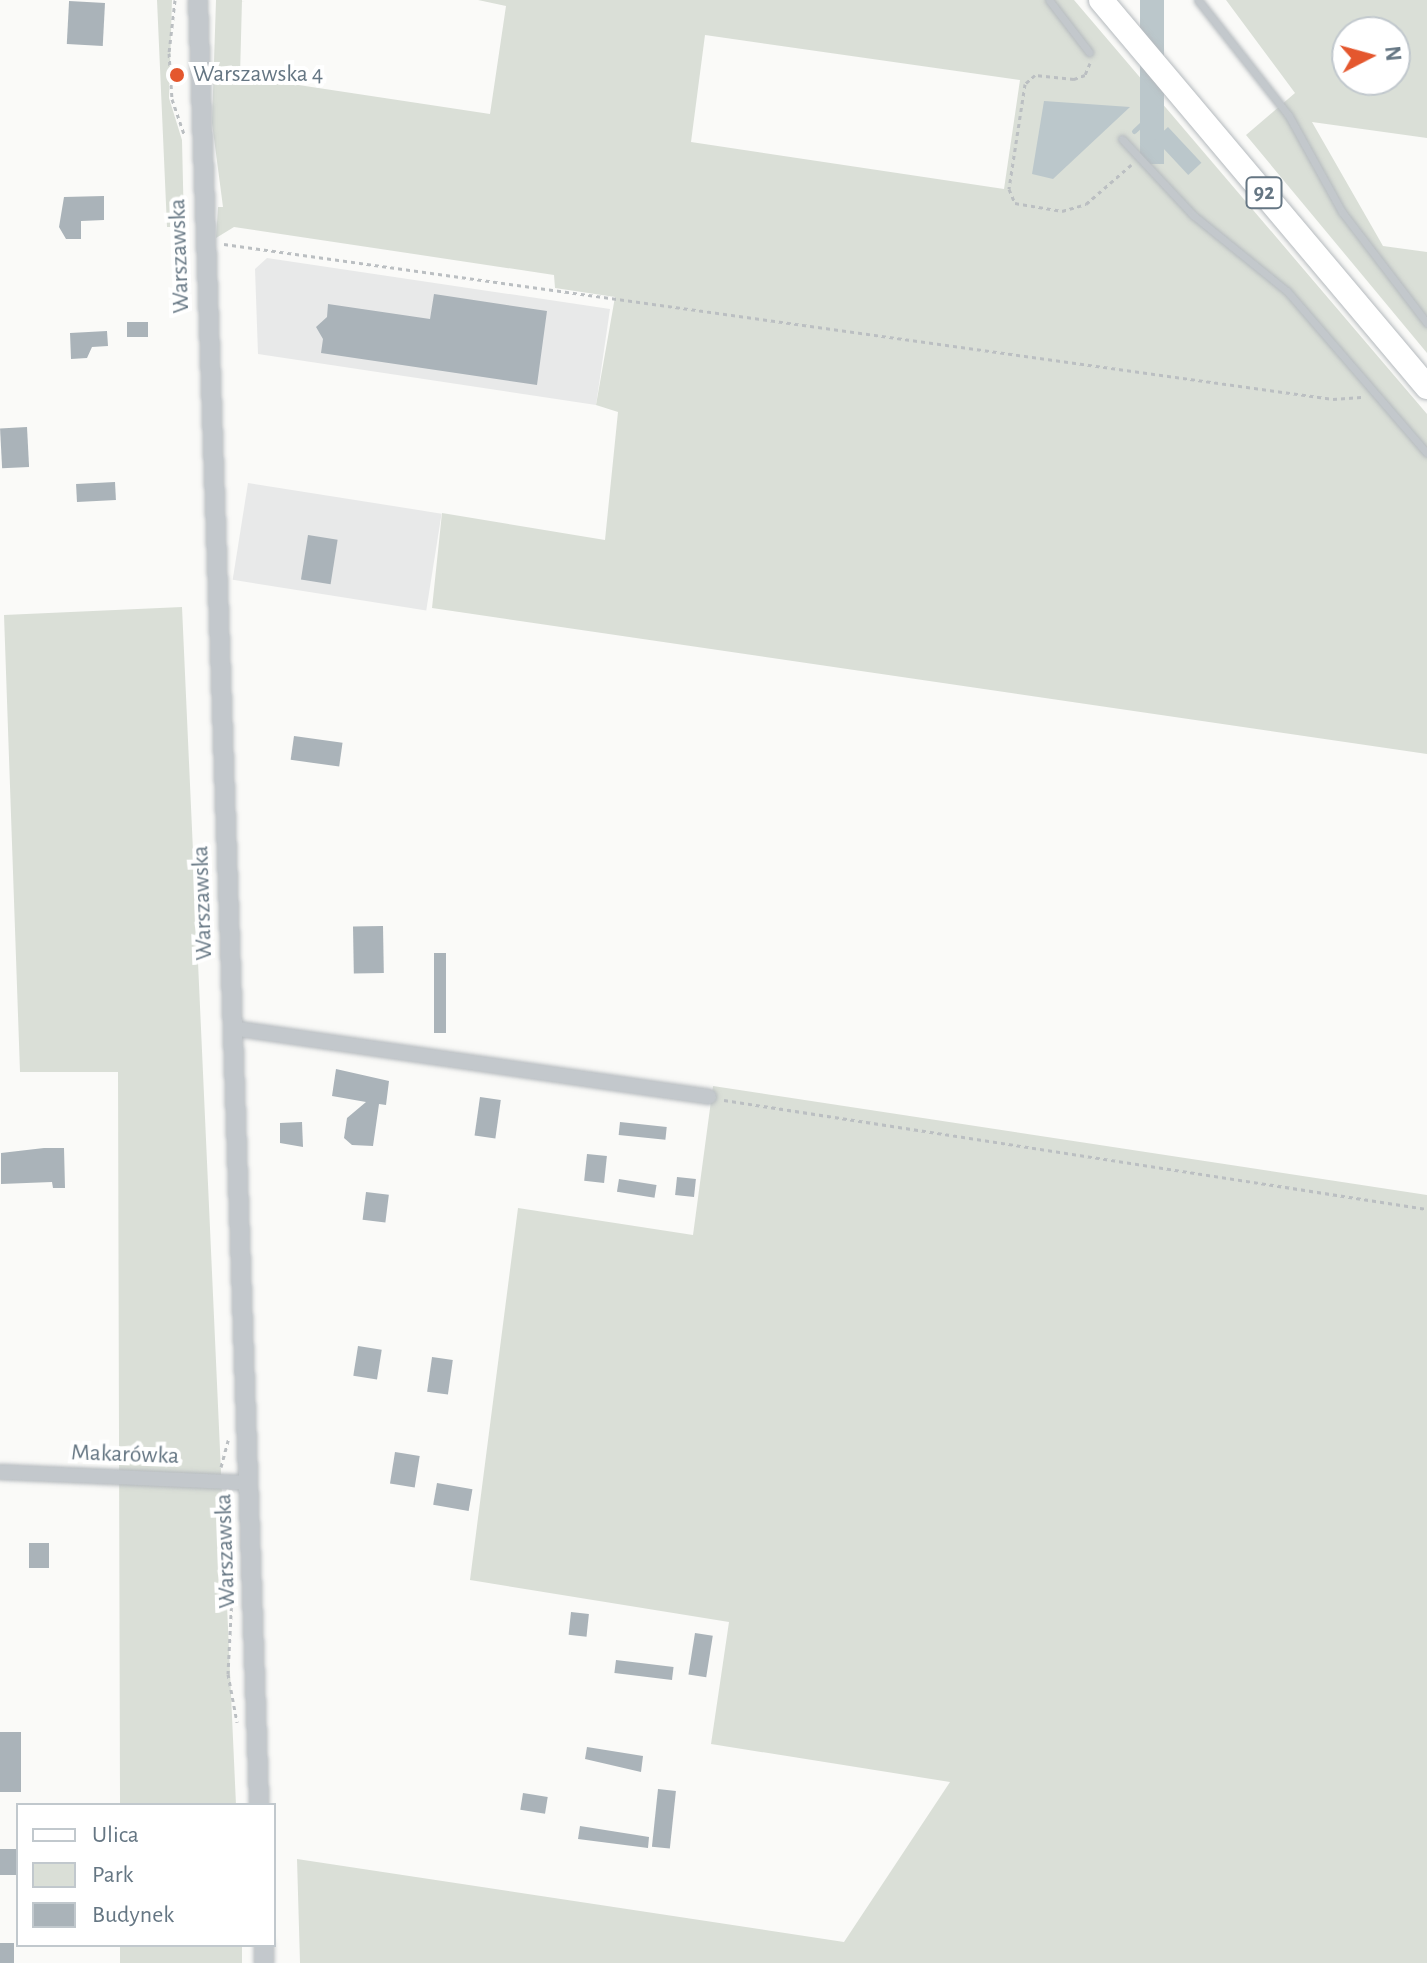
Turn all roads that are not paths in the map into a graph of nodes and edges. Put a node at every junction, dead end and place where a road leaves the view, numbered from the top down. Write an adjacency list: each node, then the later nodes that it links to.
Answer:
1 (198, 0): 10 (street, Warszawska)
2 (1049, 0): 5 (lane)
3 (1101, 0): 8 (main road, 92)
4 (1198, 0): 7 (lane)
5 (1089, 52)
6 (1122, 139): 9 (lane)
7 (1427, 323)
8 (1427, 387)
9 (1427, 453)
10 (232, 1028): 11 (street); 13 (street, Warszawska)
11 (709, 1097)
12 (0, 1472): 13 (street, Makarówka)
13 (248, 1483): 14 (street, Warszawska)
14 (259, 1803)

